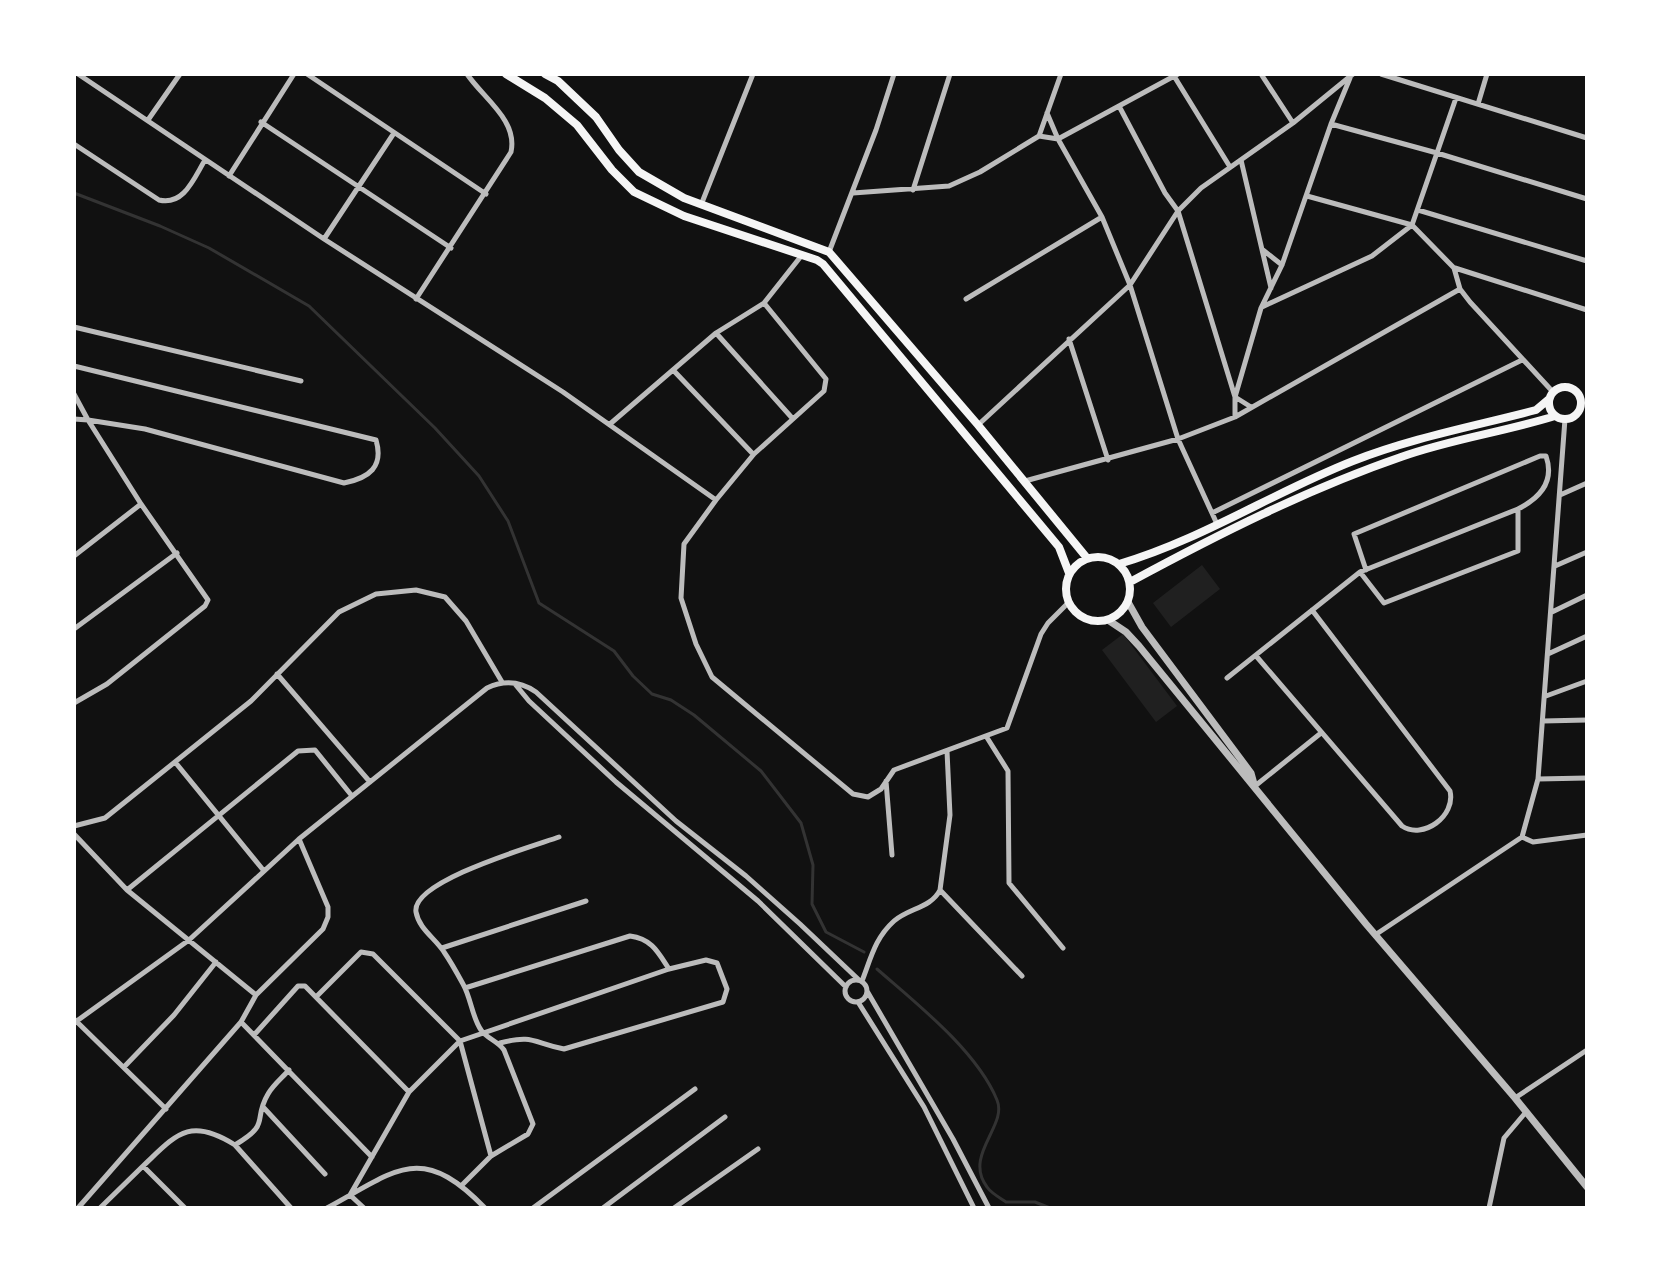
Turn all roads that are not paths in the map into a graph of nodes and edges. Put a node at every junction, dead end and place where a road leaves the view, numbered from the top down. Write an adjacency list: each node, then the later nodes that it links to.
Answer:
1 (78, 74): 22 (street)
2 (180, 74): 22 (street)
3 (294, 74): 23 (street)
4 (307, 74): 26 (street)
5 (467, 74): 39 (street)
6 (506, 74): 51 (main road)
7 (545, 74): 17 (main road)
8 (753, 74): 42 (street)
9 (894, 74): 38 (street)
10 (950, 74): 37 (street)
11 (1061, 74): 21 (street)
12 (1261, 74): 24 (street)
13 (1381, 74): 18 (street)
14 (1487, 74): 19 (street)
15 (1172, 76): 20 (street); 34 (street)
16 (1352, 76): 24 (street); 25 (street)
17 (561, 78): 42 (main road)
18 (1456, 98): 19 (street); 31 (street)
19 (1478, 104): 28 (street)
20 (1119, 106): 29 (street); 44 (street)
21 (1047, 113): 27 (street); 29 (street)
22 (148, 120): 32 (street)
23 (261, 122): 35 (street); 36 (street)
24 (1293, 123): 33 (street)
25 (1331, 124): 31 (street); 40 (street)
26 (394, 133): 36 (street); 39 (street)
27 (1039, 136): 29 (street); 37 (street)
28 (1587, 138)
29 (1058, 139): 45 (street)
30 (74, 144): 32 (street)
31 (1437, 153): 41 (street); 43 (street)
32 (205, 160): 35 (street)
33 (1241, 160): 34 (street); 49 (street)
34 (1230, 168): 44 (street)
35 (229, 176): 47 (street)
36 (358, 186): 47 (street); 48 (street)
37 (913, 190): 38 (street)
38 (853, 193): 50 (street)
39 (486, 194): 48 (street)
40 (1307, 196): 46 (street); 53 (street)
41 (1587, 199)
42 (701, 205): 50 (main road)
43 (1418, 210): 46 (street); 52 (street)
44 (1178, 211): 55 (street); 75 (street)
45 (1102, 217): 55 (street); 59 (street)
46 (1412, 225): 54 (street); 61 (street)
47 (324, 239): 58 (street)
48 (451, 248): 58 (street)
49 (1262, 249): 53 (street); 57 (street)
50 (829, 252): 85 (main road)
51 (802, 255): 60 (street); 104 (main road)
52 (1587, 261)
53 (1282, 265): 57 (street)
54 (1454, 268): 56 (street); 63 (street)
55 (1130, 285): 66 (street); 86 (street)
56 (1460, 289): 67 (street); 77 (street)
57 (1272, 290): 61 (street); 62 (street)
58 (416, 299): 84 (street)
59 (966, 299)
60 (764, 303): 65 (street); 81 (street)
61 (1271, 304): 62 (street)
62 (1261, 308): 75 (street)
63 (1587, 310)
64 (74, 327): 70 (street)
65 (716, 333): 69 (street); 81 (street)
66 (1069, 339): 85 (street); 88 (street)
67 (1522, 360): 74 (street); 95 (street)
68 (74, 366): 83 (street)
69 (674, 371): 84 (street); 87 (street)
70 (301, 381)
71 (1587, 385): 72 (main road)
72 (1574, 390): 74 (main road); 76 (main road)
73 (74, 394): 83 (street)
74 (1551, 395): 78 (main road); 96 (main road)
75 (1235, 397): 77 (street); 79 (street)
76 (1584, 403): 82 (main road)
77 (1251, 407): 79 (street)
78 (1555, 416): 82 (main road); 105 (main road)
79 (1235, 417): 86 (street)
80 (74, 419): 83 (street)
81 (793, 419): 87 (street)
82 (1565, 419): 91 (street)
83 (88, 420): 93 (street)
84 (610, 424): 92 (street)
85 (978, 425): 89 (main road)
86 (1178, 439): 88 (street); 95 (street)
87 (754, 454): 92 (street)
88 (1108, 460): 89 (street)
89 (1025, 481): 100 (main road)
90 (1587, 483): 91 (street)
91 (1560, 495): 102 (street)
92 (716, 500): 131 (street)
93 (141, 504): 98 (street); 99 (street)
94 (1518, 509): 103 (street); 103 (street); 103 (street)
95 (1212, 513): 96 (street)
96 (1217, 524): 101 (main road)
97 (1587, 552): 102 (street)
98 (177, 553): 112 (street); 122 (street)
99 (74, 556)
100 (1087, 558): 101 (main road); 104 (main road)
101 (1119, 564): 105 (main road)
102 (1555, 566): 110 (street)
103 (1363, 571): 109 (street)
104 (1069, 573): 108 (main road)
105 (1130, 582): 107 (main road)
106 (1587, 595): 110 (street)
107 (1128, 602): 111 (main road); 133 (street)
108 (1068, 603): 111 (main road); 126 (street)
109 (1312, 610): 115 (street); 125 (street)
110 (1552, 612): 114 (street)
111 (1108, 620): 133 (street)
112 (74, 629)
113 (1587, 636): 114 (street)
114 (1548, 654): 121 (street)
115 (1257, 657): 117 (street); 125 (street)
116 (277, 674): 119 (street); 128 (street); 132 (street)
117 (1227, 678)
118 (1587, 681): 121 (street)
119 (502, 682): 120 (street); 132 (street)
120 (515, 683): 154 (street); 155 (street)
121 (1546, 696): 124 (street)
122 (74, 703)
123 (1587, 720): 124 (street)
124 (1543, 721): 130 (street)
125 (1321, 733): 133 (street)
126 (986, 736): 127 (street); 150 (street)
127 (947, 751): 131 (street); 145 (street)
128 (175, 762): 135 (street); 136 (street)
129 (1587, 778): 130 (street)
130 (1538, 779): 140 (street)
131 (886, 781): 142 (street)
132 (370, 782): 134 (street)
133 (1255, 786): 147 (street)
134 (352, 796): 135 (street); 141 (street)
135 (219, 816): 143 (street); 144 (street)
136 (74, 826)
137 (74, 834): 144 (street)
138 (1587, 835): 140 (street)
139 (559, 837): 149 (street)
140 (1522, 837): 147 (street)
141 (299, 839): 143 (street); 158 (street)
142 (892, 855)
143 (264, 871): 148 (street)
144 (127, 890): 148 (street)
145 (940, 890): 153 (street); 154 (street)
146 (586, 901): 149 (street)
147 (1375, 935): 172 (street)
148 (189, 940): 151 (street); 161 (street)
149 (442, 948): 156 (street)
150 (1063, 948)
151 (216, 962): 158 (street); 168 (street)
152 (669, 969): 156 (street); 163 (street); 166 (street)
153 (1022, 976)
154 (861, 981): 155 (street); 157 (street)
155 (846, 987): 160 (street)
156 (465, 988): 163 (street)
157 (867, 991): 160 (street); 197 (street)
158 (256, 995): 162 (street)
159 (317, 996): 164 (street); 165 (street); 171 (street)
160 (858, 1002): 196 (street)
161 (75, 1021): 168 (street)
162 (241, 1022): 164 (street); 174 (street)
163 (481, 1032): 165 (street); 166 (street)
164 (254, 1035): 169 (street)
165 (460, 1041): 171 (street); 179 (street)
166 (500, 1043): 179 (street)
167 (1587, 1050): 172 (street)
168 (124, 1067): 174 (street)
169 (289, 1070): 173 (street); 180 (street)
170 (695, 1089): 193 (street)
171 (409, 1092): 180 (street)
172 (1515, 1098): 175 (street)
173 (264, 1108): 177 (street); 182 (street)
174 (166, 1109): 186 (street)
175 (1526, 1112): 184 (street); 198 (street)
176 (725, 1117): 194 (street)
177 (235, 1145): 181 (street); 189 (street)
178 (758, 1149): 195 (street)
179 (491, 1156): 183 (street)
180 (372, 1157): 185 (street)
181 (143, 1166): 187 (street); 188 (street)
182 (325, 1174)
183 (462, 1185): 185 (street); 192 (street)
184 (1587, 1187)
185 (350, 1195): 190 (street); 191 (street)
186 (78, 1208)
187 (100, 1208)
188 (185, 1208)
189 (291, 1208)
190 (327, 1208)
191 (364, 1208)
192 (485, 1208)
193 (533, 1208)
194 (603, 1208)
195 (674, 1208)
196 (974, 1208)
197 (989, 1208)
198 (1489, 1208)

